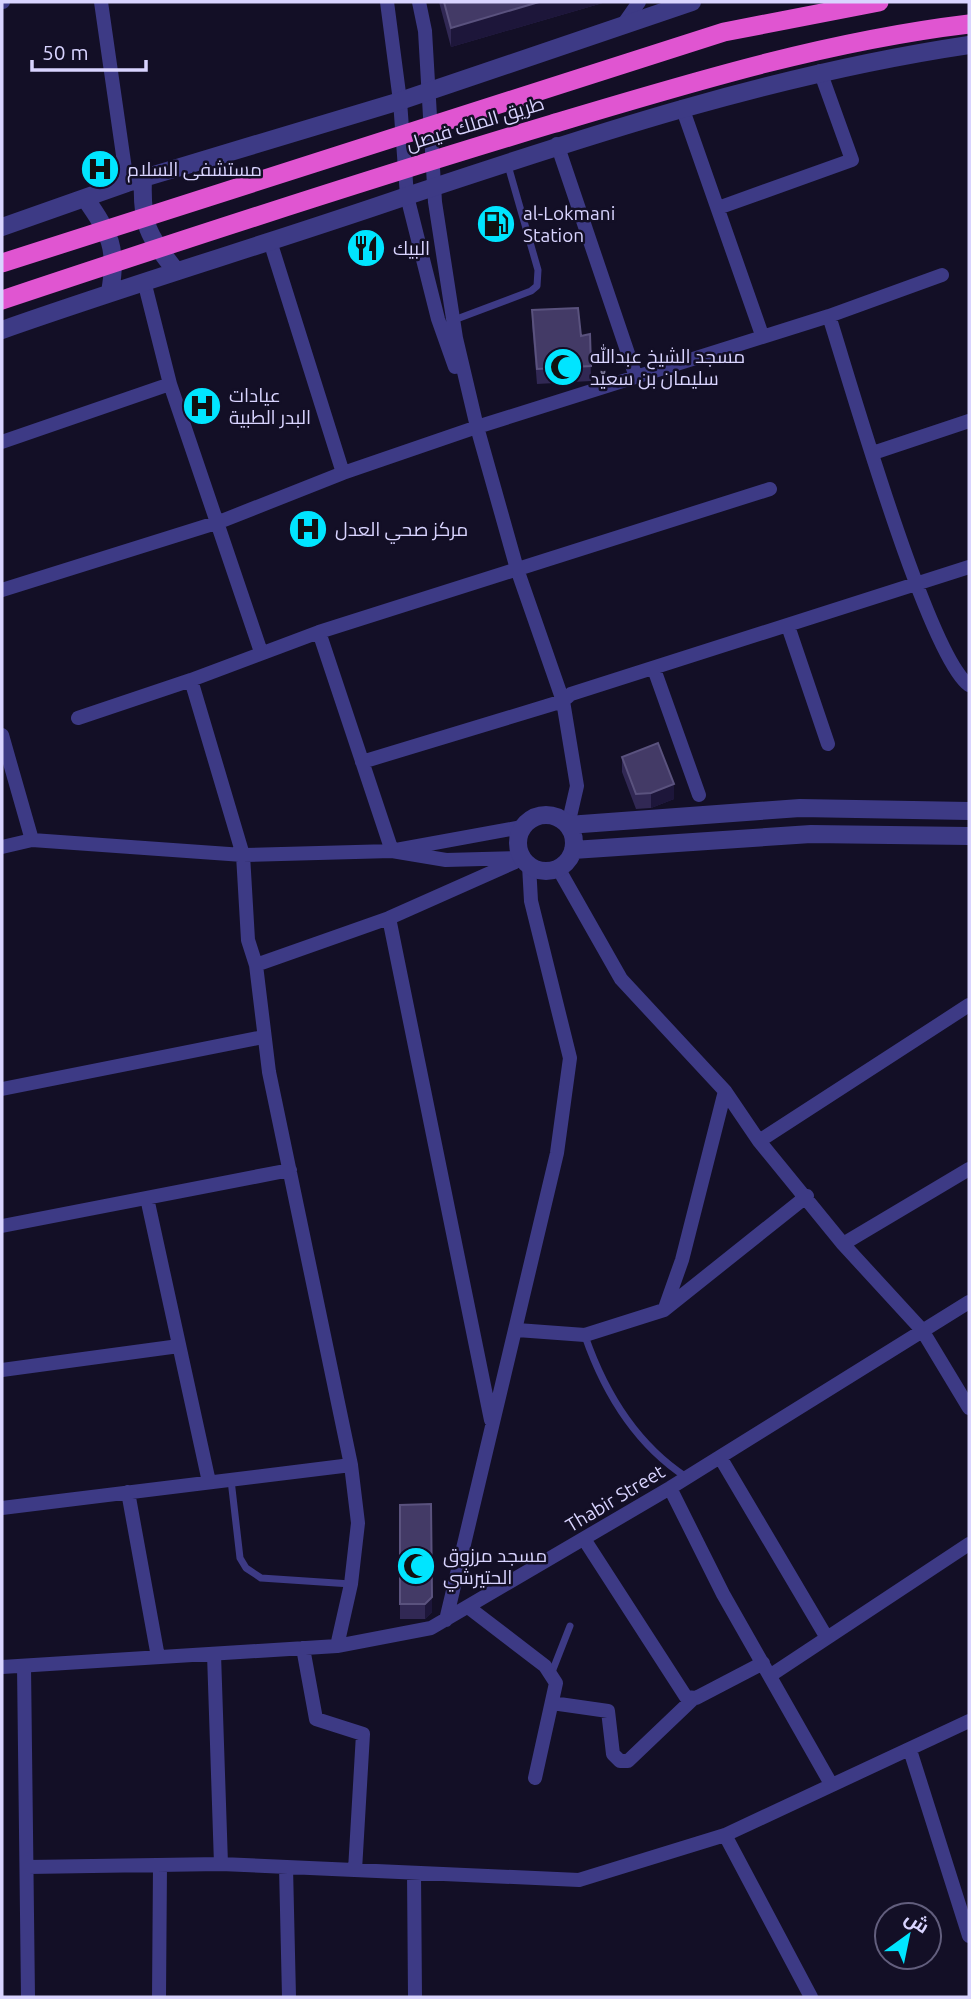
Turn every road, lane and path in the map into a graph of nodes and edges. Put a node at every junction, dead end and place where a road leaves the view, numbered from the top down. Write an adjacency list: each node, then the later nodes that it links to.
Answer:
1 (101, 2): 16 (street)
2 (387, 2): 12 (street)
3 (419, 2): 11 (street)
4 (639, 2): 7 (street)
5 (692, 2): 7 (street)
6 (878, 2): 23 (highway, طريق الملك فيصل, bridge)
7 (625, 22): 11 (street)
8 (969, 24): 28 (highway, طريق الملك فيصل, bridge)
9 (969, 45): 10 (street)
10 (820, 71): 13 (street); 20 (street)
11 (428, 90): 12 (street); 17 (street)
12 (400, 101): 16 (street); 18 (street)
13 (682, 107): 14 (street); 20 (street)
14 (557, 144): 15 (street); 33 (street)
15 (507, 161): 17 (street); 30 (lane)
16 (135, 181): 19 (street); 24 (street)
17 (434, 186): 18 (street); 30 (street)
18 (407, 196): 22 (street); 36 (street)
19 (85, 198): 21 (street); 27 (street)
20 (718, 208): 32 (street)
21 (2, 227)
22 (270, 241): 24 (street); 39 (street)
23 (2, 263)
24 (176, 271): 26 (street)
25 (942, 275): 29 (street)
26 (144, 281): 27 (street); 34 (street)
27 (110, 292): 31 (street)
28 (2, 300)
29 (829, 316): 32 (street); 38 (street)
30 (454, 320): 36 (street)
31 (2, 330)
32 (762, 335): 33 (street)
33 (636, 377): 36 (street)
34 (170, 384): 37 (street); 41 (street)
35 (969, 421): 38 (street)
36 (477, 427): 39 (street); 43 (street)
37 (2, 442)
38 (873, 453): 44 (street)
39 (343, 473): 41 (street)
40 (770, 489): 43 (street)
41 (219, 522): 45 (street); 48 (street)
42 (969, 567): 44 (street)
43 (517, 569): 47 (street); 52 (street)
44 (917, 585): 46 (street); 51 (street)
45 (2, 590)
46 (788, 626): 49 (street); 55 (street)
47 (319, 632): 48 (street); 56 (street)
48 (261, 652): 50 (street)
49 (654, 669): 52 (street); 57 (street)
50 (191, 681): 53 (street); 66 (street)
51 (969, 685)
52 (563, 701): 56 (street); 59 (street)
53 (78, 718)
54 (2, 735): 62 (street)
55 (828, 744)
56 (362, 762): 65 (street)
57 (699, 795)
58 (969, 811): 59 (street)
59 (568, 825): 60 (street); 64 (street)
60 (522, 827): 65 (street); 67 (street)
61 (969, 835): 64 (street)
62 (32, 840): 63 (street); 66 (street)
63 (2, 847)
64 (573, 850): 68 (street)
65 (392, 851): 66 (street); 67 (street)
66 (243, 855): 70 (street)
67 (526, 862): 68 (street); 69 (street); 84 (street)
68 (558, 868): 74 (street)
69 (389, 918): 70 (street); 90 (street)
70 (256, 965): 72 (street)
71 (969, 1005): 75 (street)
72 (263, 1037): 73 (street); 77 (street)
73 (2, 1089)
74 (725, 1091): 75 (street); 83 (street)
75 (759, 1141): 78 (street)
76 (969, 1169): 81 (street)
77 (290, 1170): 79 (street); 92 (street)
78 (807, 1196): 81 (street); 83 (street)
79 (147, 1198): 80 (street); 87 (street)
80 (2, 1226)
81 (843, 1244): 85 (street)
82 (969, 1301): 85 (street, Thabir Street)
83 (664, 1310): 86 (street)
84 (517, 1330): 86 (street); 90 (street)
85 (922, 1330): 89 (street); 91 (street, Thabir Street)
86 (585, 1335): 93 (lane)
87 (179, 1346): 88 (street); 95 (street)
88 (2, 1370)
89 (969, 1408)
90 (492, 1425): 103 (street)
91 (720, 1457): 93 (street, Thabir Street); 105 (street)
92 (351, 1465): 94 (street); 101 (street)
93 (686, 1478): 96 (street, Thabir Street)
94 (231, 1480): 95 (street); 101 (lane)
95 (209, 1482): 97 (street)
96 (670, 1488): 99 (street, Thabir Street); 112 (street)
97 (128, 1492): 98 (street); 109 (street)
98 (2, 1508)
99 (584, 1539): 102 (street, Thabir Street); 114 (street)
100 (969, 1544): 105 (street)
101 (351, 1584): 106 (street)
102 (468, 1607): 103 (street, Thabir Street); 113 (street)
103 (446, 1620): 106 (street, Thabir Street)
104 (570, 1626): 113 (lane)
105 (827, 1638): 112 (street)
106 (337, 1646): 107 (street, Thabir Street)
107 (303, 1648): 108 (street, Thabir Street); 125 (street)
108 (214, 1654): 109 (street, Thabir Street); 121 (street)
109 (158, 1657): 110 (street, Thabir Street)
110 (24, 1666): 111 (street, Thabir Street); 123 (street)
111 (2, 1667)
112 (767, 1669): 114 (street); 119 (street)
113 (552, 1672): 115 (street)
114 (693, 1699): 115 (street)
115 (552, 1703): 118 (street)
116 (968, 1725): 117 (street)
117 (910, 1750): 119 (street); 127 (street)
118 (534, 1778)
119 (831, 1784): 120 (street)
120 (725, 1835): 126 (street); 132 (street)
121 (221, 1864): 122 (street); 124 (street)
122 (160, 1865): 123 (street); 129 (street)
123 (29, 1867): 128 (street)
124 (286, 1867): 125 (street); 130 (street)
125 (355, 1870): 126 (street)
126 (414, 1873): 131 (street)
127 (969, 1936)
128 (29, 1997)
129 (159, 1997)
130 (289, 1997)
131 (415, 1997)
132 (811, 1997)

